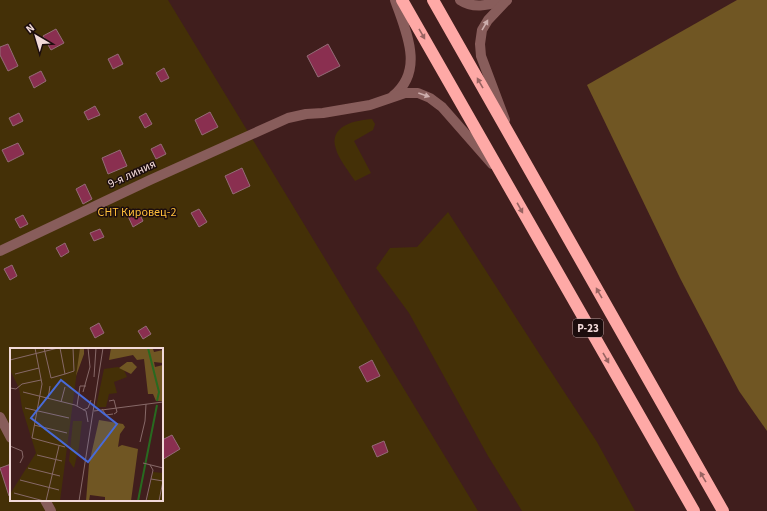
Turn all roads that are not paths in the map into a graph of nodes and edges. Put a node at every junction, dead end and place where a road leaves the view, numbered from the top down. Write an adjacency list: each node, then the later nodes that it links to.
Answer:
1 (395, 0): 6 (street)
2 (402, 0): 8 (highway, Р-23, one-way to 8)
3 (433, 0): 7 (highway, Р-23, one-way to 3)
4 (460, 0): 5 (street)
5 (507, 0): 7 (street, one-way to 5)
6 (387, 100): 8 (street, 9-я линия, one-way to 8); 9 (street, 9-я линия)
7 (513, 142): 15 (highway, Р-23, one-way to 7)
8 (501, 174): 14 (highway, Р-23, one-way to 14)
9 (0, 251)
10 (0, 417): 11 (street)
11 (10, 436)
12 (45, 501): 13 (street)
13 (50, 511)
14 (694, 511)
15 (722, 511)

